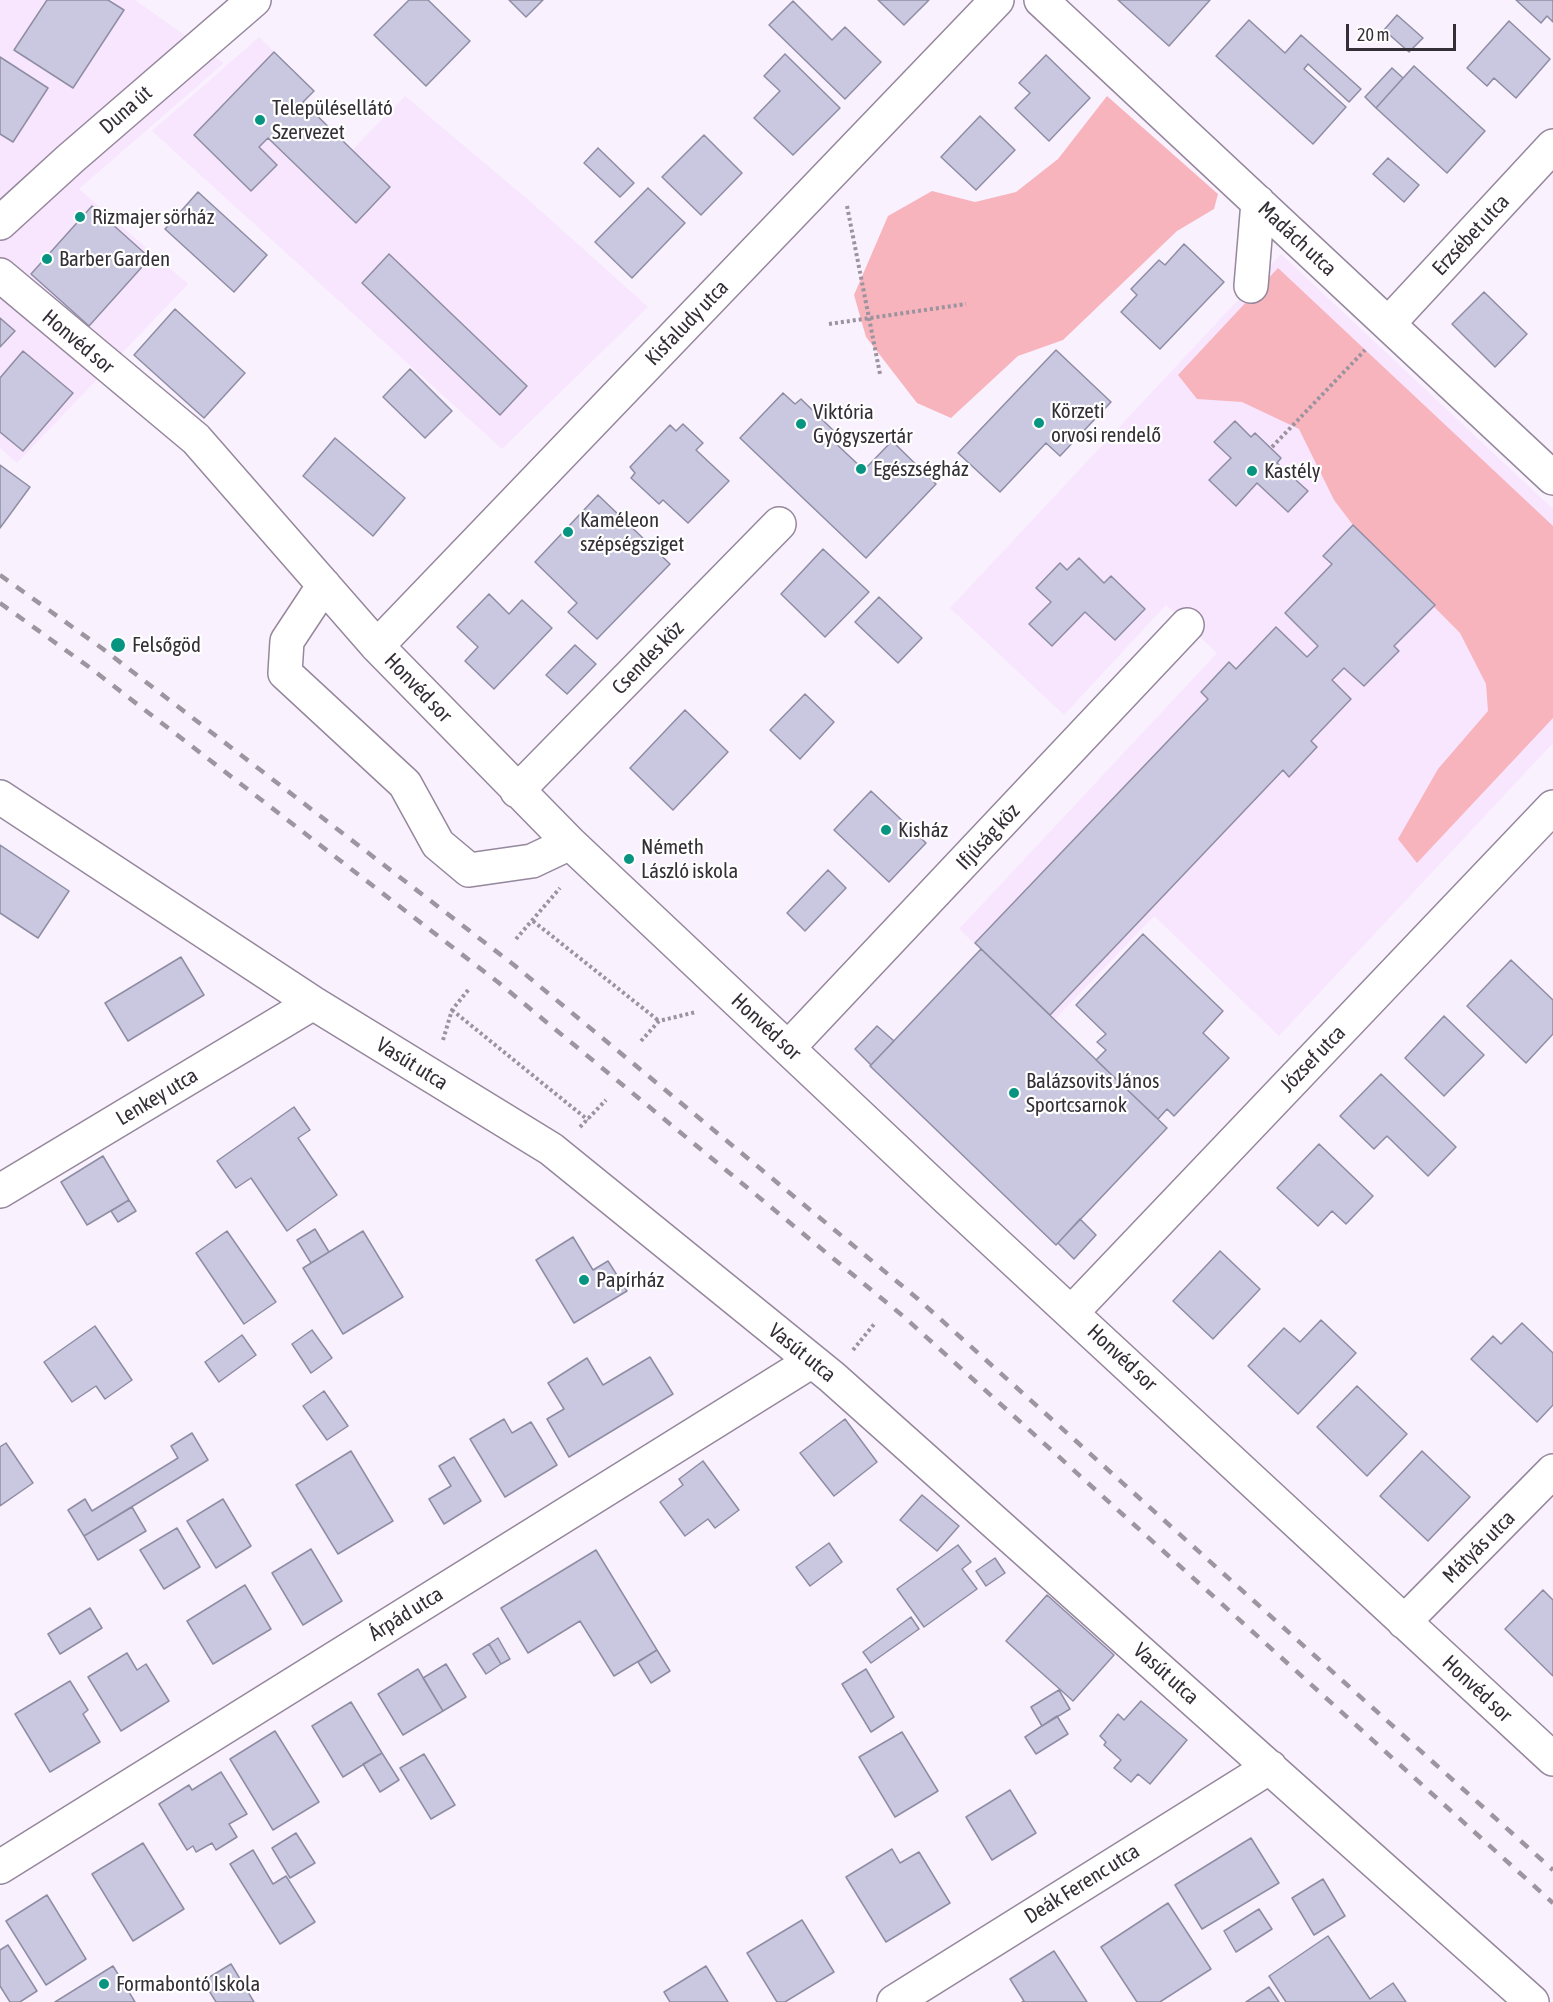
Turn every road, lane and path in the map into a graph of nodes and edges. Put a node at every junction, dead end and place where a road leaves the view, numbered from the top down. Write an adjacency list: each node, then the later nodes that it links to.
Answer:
1 (254, 0): 7 (street, Duna út)
2 (997, 0): 21 (street, Kisfaludy utca)
3 (1041, 0): 6 (street, Madách utca)
4 (1553, 146): 13 (street, Erzsébet utca)
5 (845, 198): 11 (path)
6 (1258, 202): 9 (street); 13 (street, Madách utca)
7 (0, 223)
8 (0, 275): 19 (street, Honvéd sor)
9 (1251, 286)
10 (966, 304): 11 (path)
11 (868, 318): 12 (path); 15 (path)
12 (829, 324)
13 (1388, 324): 17 (street, Madách utca)
14 (1366, 349): 16 (path)
15 (880, 374)
16 (1272, 447)
17 (1553, 478)
18 (779, 524): 22 (street, Csendes köz)
19 (324, 585): 21 (street, Honvéd sor); 25 (street)
20 (1187, 626): 34 (street, Ifjúság köz)
21 (377, 646): 22 (street, Honvéd sor)
22 (517, 791): 25 (street, Honvéd sor)
23 (0, 796): 30 (street, Vasút utca)
24 (1553, 807): 38 (street, József utca)
25 (578, 850): 26 (path); 28 (street, Honvéd sor)
26 (533, 921): 27 (path); 32 (path)
27 (516, 939)
28 (723, 988): 32 (path); 34 (street, Honvéd sor)
29 (469, 989): 31 (path)
30 (313, 1003): 35 (street, Vasút utca); 37 (street, Lenkey utca)
31 (452, 1010): 35 (path); 36 (path)
32 (659, 1021): 33 (path)
33 (641, 1041)
34 (788, 1048): 38 (street, Honvéd sor)
35 (432, 1076): 39 (street, Vasút utca)
36 (588, 1120)
37 (0, 1191)
38 (1072, 1312): 41 (street, Honvéd sor)
39 (812, 1361): 43 (street, Vasút utca); 44 (street, Árpád utca)
40 (1553, 1471): 41 (street, Mátyás utca)
41 (1404, 1622): 42 (street, Honvéd sor)
42 (1553, 1759)
43 (1270, 1767): 45 (street, Deák Ferenc utca); 46 (street, Vasút utca)
44 (0, 1867)
45 (894, 2002)
46 (1532, 2002)

